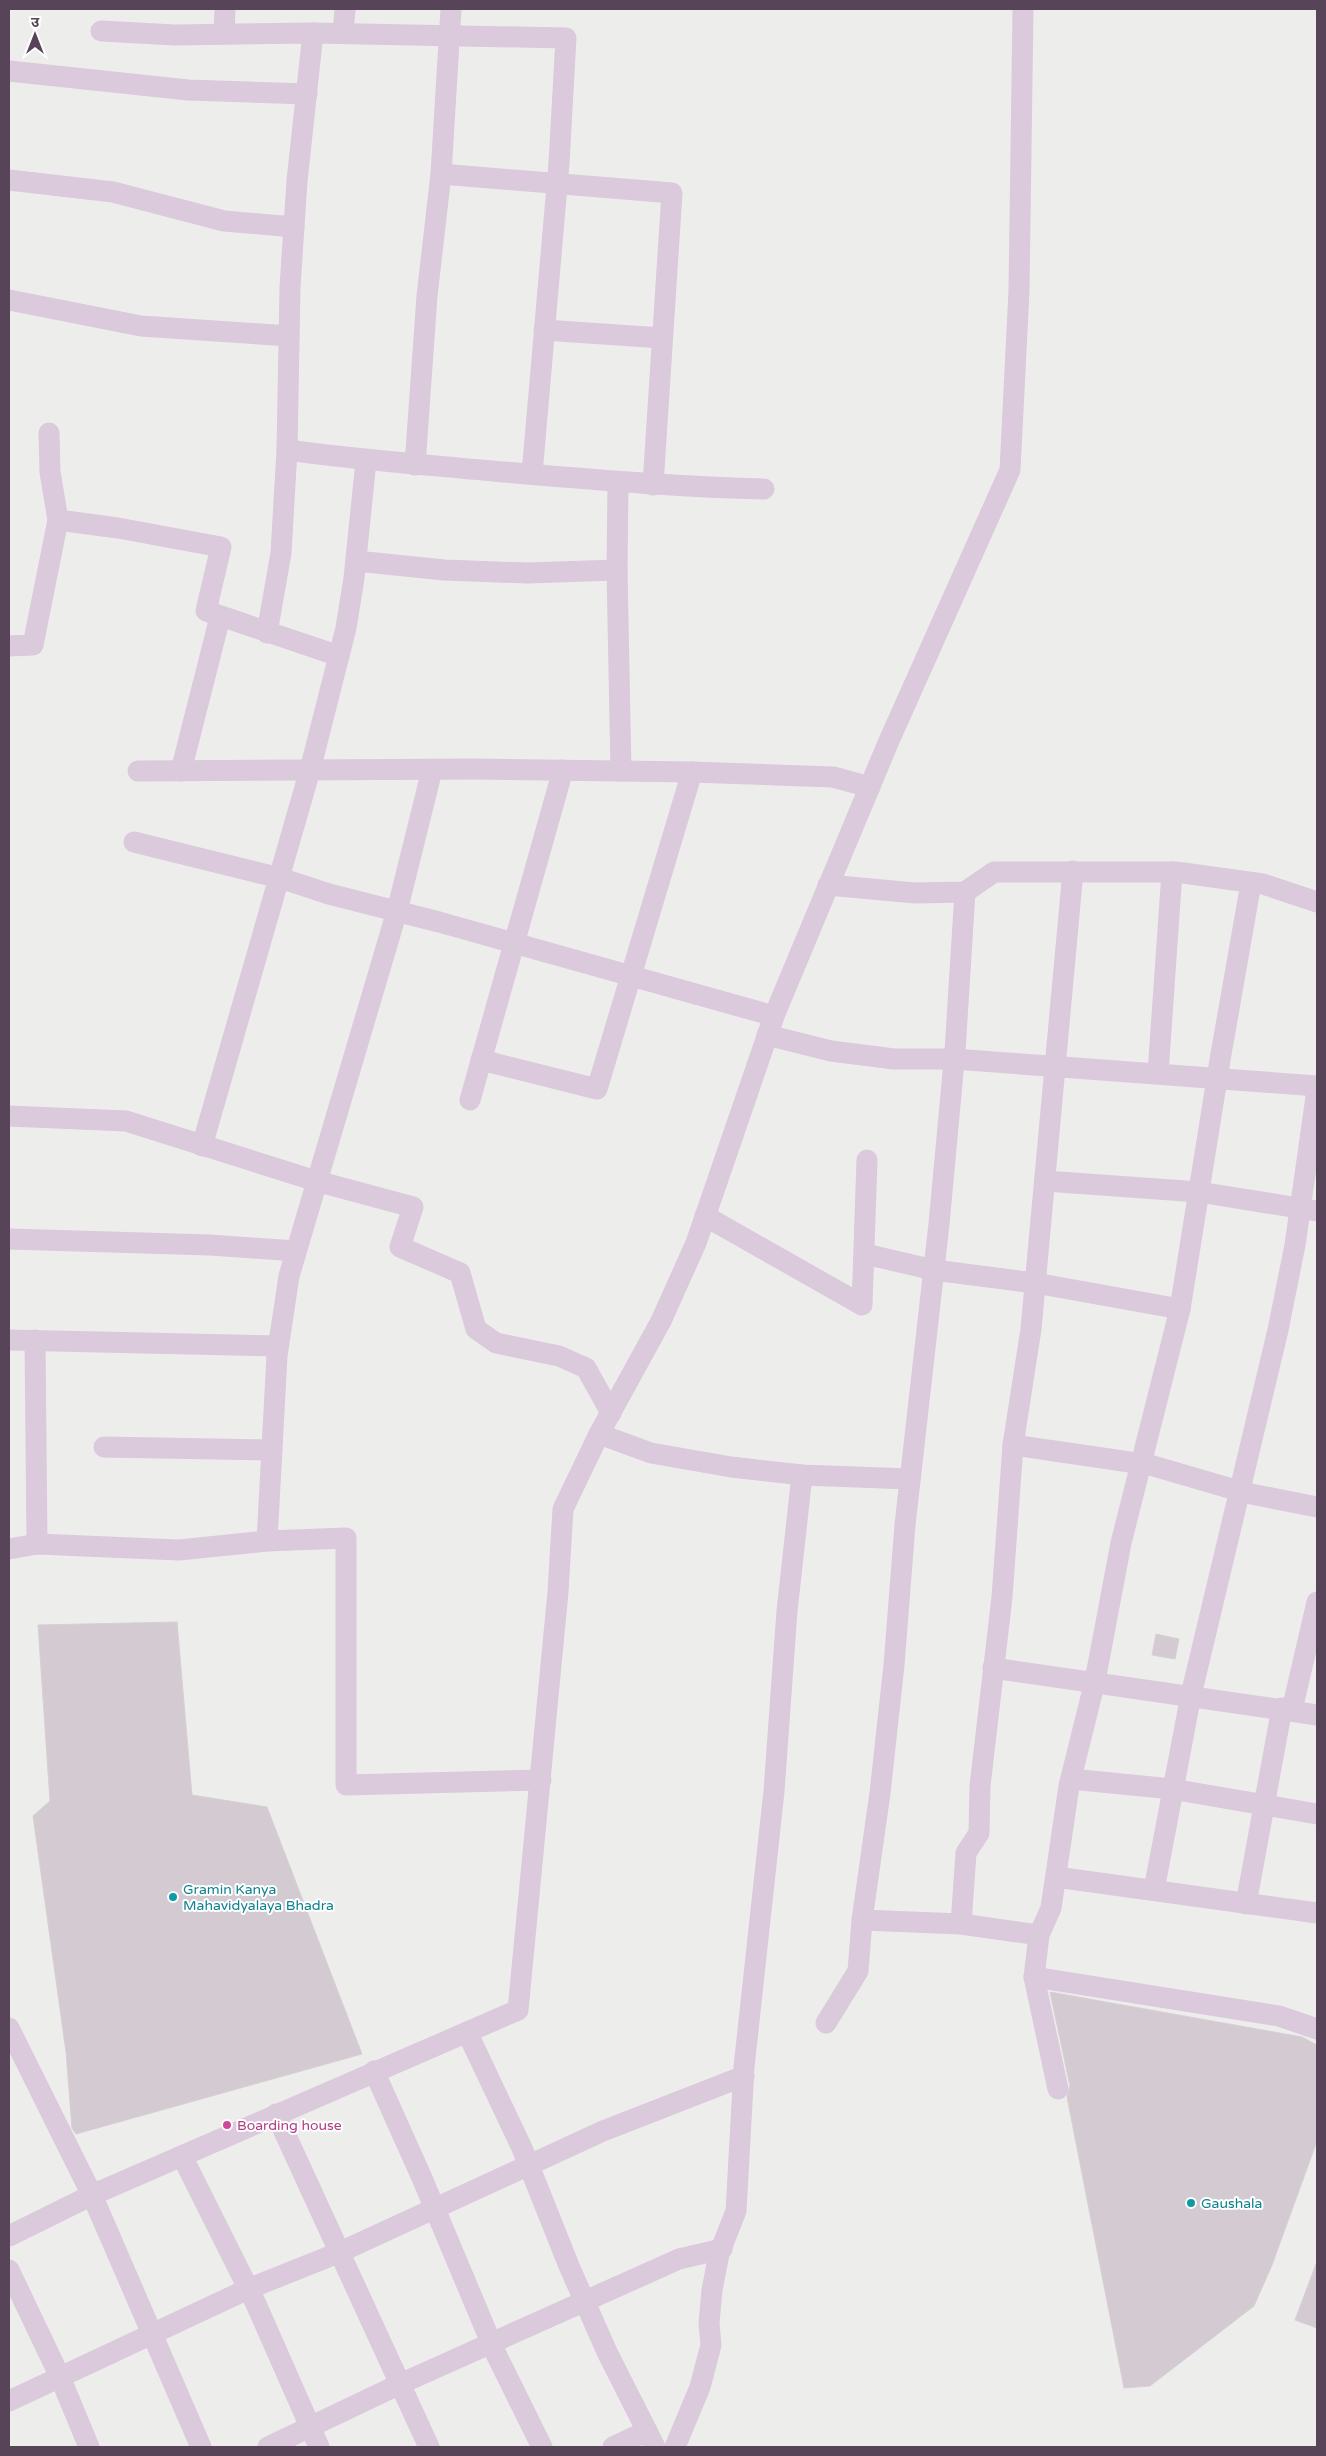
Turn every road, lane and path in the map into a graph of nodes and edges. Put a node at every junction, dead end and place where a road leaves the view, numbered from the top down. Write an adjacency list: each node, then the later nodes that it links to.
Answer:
1 (225, 9): 8 (street)
2 (345, 9): 7 (street)
3 (451, 9): 9 (street)
4 (1023, 9): 42 (street)
5 (101, 31): 8 (street)
6 (313, 33): 7 (street); 8 (street); 11 (street)
7 (343, 33): 9 (street)
8 (224, 34)
9 (450, 34): 12 (street); 14 (street)
10 (9, 71): 11 (street)
11 (307, 94): 15 (street)
12 (441, 174): 14 (street); 23 (street)
13 (9, 180): 15 (street)
14 (557, 183): 17 (street); 19 (street)
15 (294, 227): 18 (street)
16 (9, 300): 18 (street)
17 (544, 330): 19 (street); 24 (street)
18 (289, 336): 21 (street)
19 (662, 338): 26 (street)
20 (49, 433): 28 (street)
21 (287, 450): 22 (street); 32 (street)
22 (366, 461): 23 (street); 29 (street)
23 (415, 465): 24 (street)
24 (532, 474): 25 (street)
25 (618, 483): 26 (street); 30 (street)
26 (653, 485): 27 (street)
27 (764, 489)
28 (58, 520): 31 (street); 33 (street)
29 (356, 561): 30 (street); 34 (street)
30 (617, 570): 40 (street)
31 (220, 617): 32 (street); 39 (street)
32 (267, 632): 34 (street)
33 (9, 646)
34 (339, 656): 35 (street)
35 (310, 770): 36 (street); 39 (street); 46 (street)
36 (432, 770): 37 (street); 51 (street)
37 (563, 770): 40 (street); 52 (street)
38 (138, 771): 39 (street)
39 (181, 771)
40 (622, 771): 41 (street)
41 (692, 772): 42 (street); 53 (street)
42 (870, 787): 48 (street)
43 (134, 842): 46 (street)
44 (1073, 871): 45 (street); 49 (street); 57 (street)
45 (1172, 872): 47 (street); 58 (street)
46 (280, 878): 51 (street); 64 (street)
47 (1252, 882): 50 (street); 59 (street)
48 (828, 885): 49 (street); 54 (street)
49 (965, 892): 55 (street)
50 (1317, 902)
51 (397, 912): 52 (street); 66 (street)
52 (514, 943): 53 (street); 56 (street)
53 (632, 976): 54 (street); 56 (street)
54 (770, 1025): 55 (street); 70 (street)
55 (954, 1059): 57 (street); 74 (street)
56 (481, 1060): 62 (street)
57 (1055, 1066): 58 (street); 67 (street)
58 (1158, 1073): 59 (street)
59 (1217, 1077): 60 (street); 68 (street)
60 (1317, 1086)
61 (1317, 1090): 69 (street)
62 (470, 1100)
63 (9, 1116): 64 (street)
64 (202, 1146): 66 (street)
65 (867, 1160): 73 (street)
66 (316, 1181): 72 (street); 80 (street)
67 (1045, 1181): 68 (street); 75 (street)
68 (1199, 1192): 69 (street); 76 (street)
69 (1309, 1210): 88 (street)
70 (705, 1216): 73 (street); 80 (street)
71 (9, 1239): 72 (street)
72 (296, 1251): 79 (street)
73 (865, 1254): 74 (street)
74 (934, 1270): 75 (street); 87 (street)
75 (1035, 1283): 76 (street); 82 (street)
76 (1180, 1309): 85 (street)
77 (9, 1340): 78 (street)
78 (35, 1340): 79 (street); 91 (street)
79 (278, 1346): 84 (street)
80 (610, 1413): 81 (street)
81 (599, 1434): 86 (street); 100 (street)
82 (1014, 1445): 85 (street); 94 (street)
83 (104, 1447): 84 (street)
84 (272, 1450): 90 (street)
85 (1141, 1464): 88 (street); 95 (street)
86 (802, 1475): 87 (street); 117 (street)
87 (910, 1479): 108 (street)
88 (1240, 1491): 89 (street); 96 (street)
89 (1317, 1507)
90 (267, 1541): 91 (street); 100 (street)
91 (37, 1544): 92 (street)
92 (9, 1549)
93 (1317, 1602): 97 (street)
94 (993, 1668): 95 (street); 109 (street)
95 (1095, 1681): 96 (street); 99 (street)
96 (1191, 1695): 97 (street); 101 (street)
97 (1287, 1709): 98 (street); 102 (street)
98 (1317, 1715)
99 (1071, 1779): 101 (street); 104 (street)
100 (541, 1780): 115 (street)
101 (1172, 1789): 102 (street); 105 (street)
102 (1265, 1805): 103 (street); 106 (street)
103 (1317, 1814)
104 (1056, 1877): 105 (street); 110 (street)
105 (1154, 1890): 106 (street)
106 (1246, 1904): 107 (street)
107 (1317, 1913)
108 (862, 1920): 109 (street); 113 (street)
109 (962, 1924): 110 (street)
110 (1040, 1936): 111 (street)
111 (1034, 1977): 112 (street); 118 (street)
112 (1316, 2022)
113 (826, 2023)
114 (9, 2028): 122 (street)
115 (467, 2032): 116 (street); 121 (street)
116 (374, 2071): 119 (street); 123 (street)
117 (744, 2076): 121 (street); 125 (street)
118 (1058, 2089)
119 (276, 2114): 120 (street); 126 (street)
120 (182, 2156): 122 (street); 128 (street)
121 (529, 2165): 123 (street); 129 (street)
122 (92, 2195): 124 (street); 130 (street)
123 (434, 2207): 126 (street); 131 (street)
124 (9, 2236)
125 (722, 2248): 129 (street); 144 (street)
126 (338, 2253): 128 (street); 133 (street)
127 (9, 2270): 132 (street)
128 (248, 2289): 130 (street); 135 (street)
129 (585, 2302): 131 (street); 136 (street)
130 (152, 2333): 132 (street); 138 (street)
131 (491, 2343): 133 (street); 142 (street)
132 (60, 2378): 134 (street); 137 (street)
133 (400, 2384): 135 (street); 141 (street)
134 (9, 2401)
135 (309, 2426): 139 (street); 140 (street)
136 (651, 2439): 143 (street)
137 (89, 2447)
138 (201, 2447)
139 (268, 2447)
140 (319, 2447)
141 (429, 2447)
142 (542, 2447)
143 (613, 2447)
144 (675, 2447)

